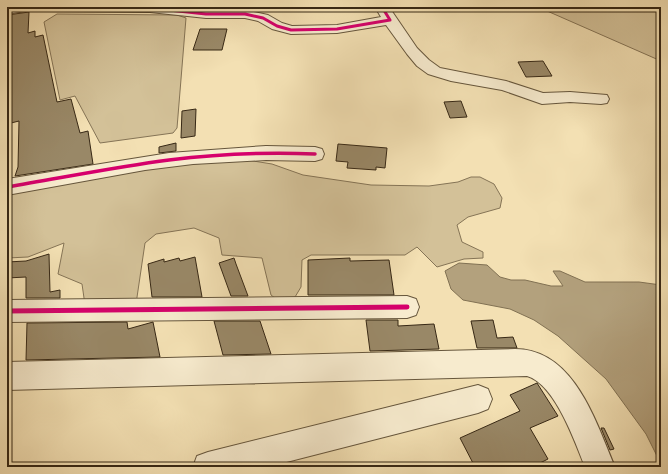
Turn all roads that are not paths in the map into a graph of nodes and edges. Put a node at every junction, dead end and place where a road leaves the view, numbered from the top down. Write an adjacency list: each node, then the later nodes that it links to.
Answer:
1 (27, 7): 3 (street)
2 (47, 7): 4 (street)
3 (7, 10)
4 (386, 14): 5 (street)
5 (601, 99)
6 (315, 154): 7 (street)
7 (7, 187)
8 (407, 307): 9 (street)
9 (7, 311)
10 (7, 376): 13 (street)
11 (478, 399): 12 (street)
12 (208, 467)
13 (600, 467)

